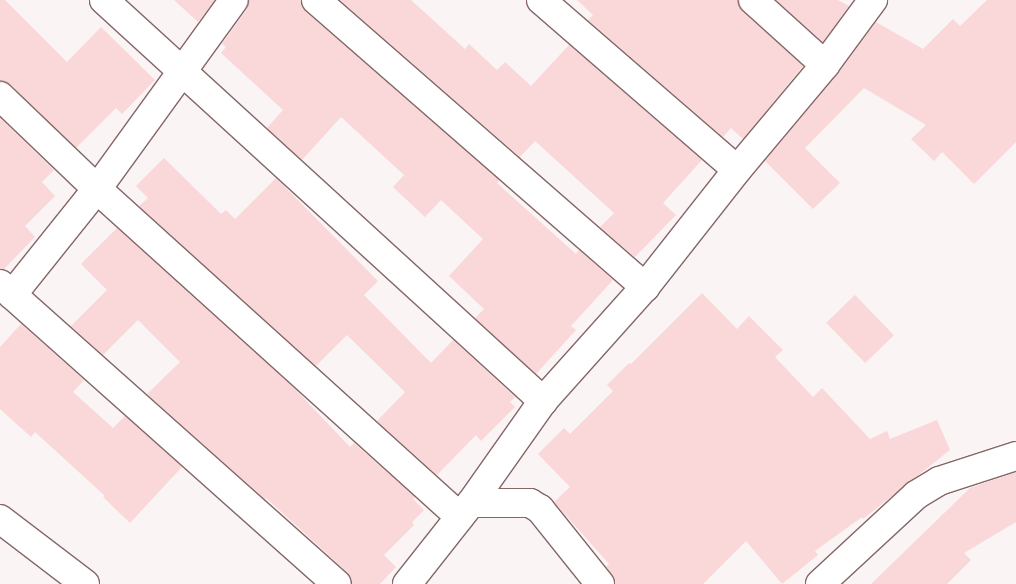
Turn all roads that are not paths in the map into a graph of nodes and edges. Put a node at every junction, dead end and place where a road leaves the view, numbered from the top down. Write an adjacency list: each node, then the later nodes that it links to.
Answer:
1 (104, 0): 8 (street)
2 (234, 0): 8 (street)
3 (316, 0): 12 (street)
4 (541, 0): 10 (street)
5 (752, 0): 7 (street)
6 (873, 0): 7 (street)
7 (825, 65): 10 (street)
8 (184, 72): 11 (street); 14 (street)
9 (0, 96): 11 (street)
10 (737, 170): 12 (street)
11 (97, 189): 13 (street); 16 (street)
12 (645, 287): 14 (street)
13 (6, 290): 19 (street)
14 (543, 401): 16 (street)
15 (1016, 456): 22 (street)
16 (466, 510): 20 (street); 21 (street)
17 (0, 519): 18 (street)
18 (85, 584)
19 (337, 584)
20 (407, 584)
21 (600, 584)
22 (820, 584)

